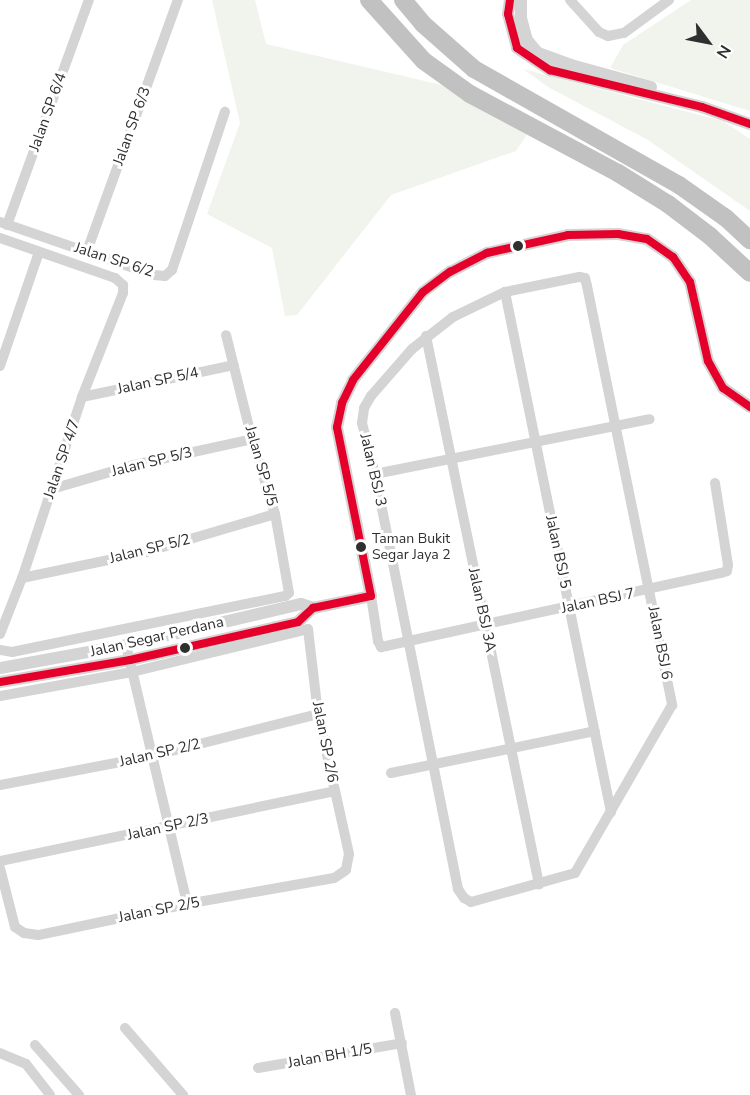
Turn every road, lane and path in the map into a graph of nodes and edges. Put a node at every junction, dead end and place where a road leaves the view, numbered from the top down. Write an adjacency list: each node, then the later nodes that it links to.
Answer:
1 (89, 0): 12 (street, Jalan SP 6/4)
2 (178, 0): 15 (street, Jalan SP 6/3)
3 (403, 0): 14 (highway)
4 (510, 0): 11 (street)
5 (521, 0): 10 (street)
6 (570, 0): 7 (street)
7 (669, 0)
8 (369, 1): 17 (highway)
9 (225, 112): 15 (street, Jalan SP 6/2)
10 (750, 115)
11 (750, 124)
12 (4, 224): 15 (street, Jalan SP 6/2)
13 (0, 238): 16 (street)
14 (750, 240)
15 (87, 251)
16 (39, 252): 23 (street); 24 (street, Jalan SP 4/7)
17 (750, 273)
18 (585, 278): 19 (street, Jalan BSJ 3); 27 (street, Jalan BSJ 6)
19 (505, 292): 21 (street, Jalan BSJ 3); 29 (street, Jalan BSJ 5)
20 (226, 334): 22 (street, Jalan SP 5/5)
21 (426, 336): 30 (street, Jalan BSJ 3A); 31 (street, Jalan BSJ 3)
22 (234, 365): 24 (street, Jalan SP 5/4); 28 (street, Jalan SP 5/5)
23 (0, 366)
24 (82, 397): 33 (street, Jalan SP 4/7)
25 (750, 407): 37 (street)
26 (650, 418): 27 (street)
27 (614, 426): 29 (street); 36 (street, Jalan BSJ 6)
28 (252, 439): 33 (street, Jalan SP 5/3); 34 (street, Jalan SP 5/5)
29 (536, 442): 30 (street); 38 (street, Jalan BSJ 5)
30 (450, 457): 31 (street); 40 (street, Jalan BSJ 3A)
31 (375, 474): 42 (street, Jalan BSJ 3)
32 (714, 483): 36 (street, Jalan BSJ 7)
33 (52, 489): 35 (street, Jalan SP 4/7)
34 (275, 514): 35 (street, Jalan SP 5/2); 44 (street, Jalan SP 5/5)
35 (22, 578): 41 (street, Jalan SP 4/7)
36 (649, 590): 38 (street, Jalan BSJ 7); 57 (street, Jalan BSJ 6)
37 (371, 596): 39 (street, Jalan Segar Perdana); 42 (street, Jalan BSJ 7)
38 (569, 607): 40 (street, Jalan BSJ 7); 50 (street, Jalan BSJ 5)
39 (314, 608): 43 (street, Jalan Segar Perdana); 45 (street, Jalan Segar Perdana)
40 (485, 625): 42 (street, Jalan BSJ 7); 51 (street, Jalan BSJ 3A)
41 (0, 634)
42 (408, 641): 53 (street, Jalan BSJ 3)
43 (126, 645): 45 (street); 46 (street, Jalan Segar Perdana)
44 (0, 650)
45 (131, 666): 47 (street, Jalan Segar Perdana); 48 (street); 49 (street, Jalan SP 2/6); 52 (street)
46 (0, 668)
47 (0, 681)
48 (0, 696)
49 (318, 714): 52 (street, Jalan SP 2/2); 56 (street, Jalan SP 2/6)
50 (595, 731): 51 (street); 57 (street, Jalan BSJ 5)
51 (511, 748): 53 (street); 62 (street, Jalan BSJ 3A)
52 (152, 756): 55 (street, Jalan SP 2/2); 58 (street)
53 (432, 764): 54 (street); 63 (street, Jalan BSJ 3)
54 (391, 772)
55 (0, 785)
56 (335, 791): 58 (street, Jalan SP 2/3); 59 (street, Jalan SP 2/6)
57 (611, 812): 62 (street, Jalan BSJ 6)
58 (169, 827): 60 (street, Jalan SP 2/3); 64 (street)
59 (349, 854): 64 (street, Jalan SP 2/5)
60 (0, 861)
61 (0, 868): 64 (street, Jalan SP 2/5)
62 (539, 884): 63 (street, Jalan BSJ 6)
63 (464, 898)
64 (187, 904)
65 (395, 1013): 67 (street)
66 (125, 1028): 73 (street)
67 (402, 1043): 70 (street, Jalan BH 1/5); 74 (street)
68 (34, 1045): 72 (street)
69 (0, 1053): 71 (street)
70 (258, 1068)
71 (50, 1095)
72 (79, 1095)
73 (183, 1095)
74 (411, 1095)

